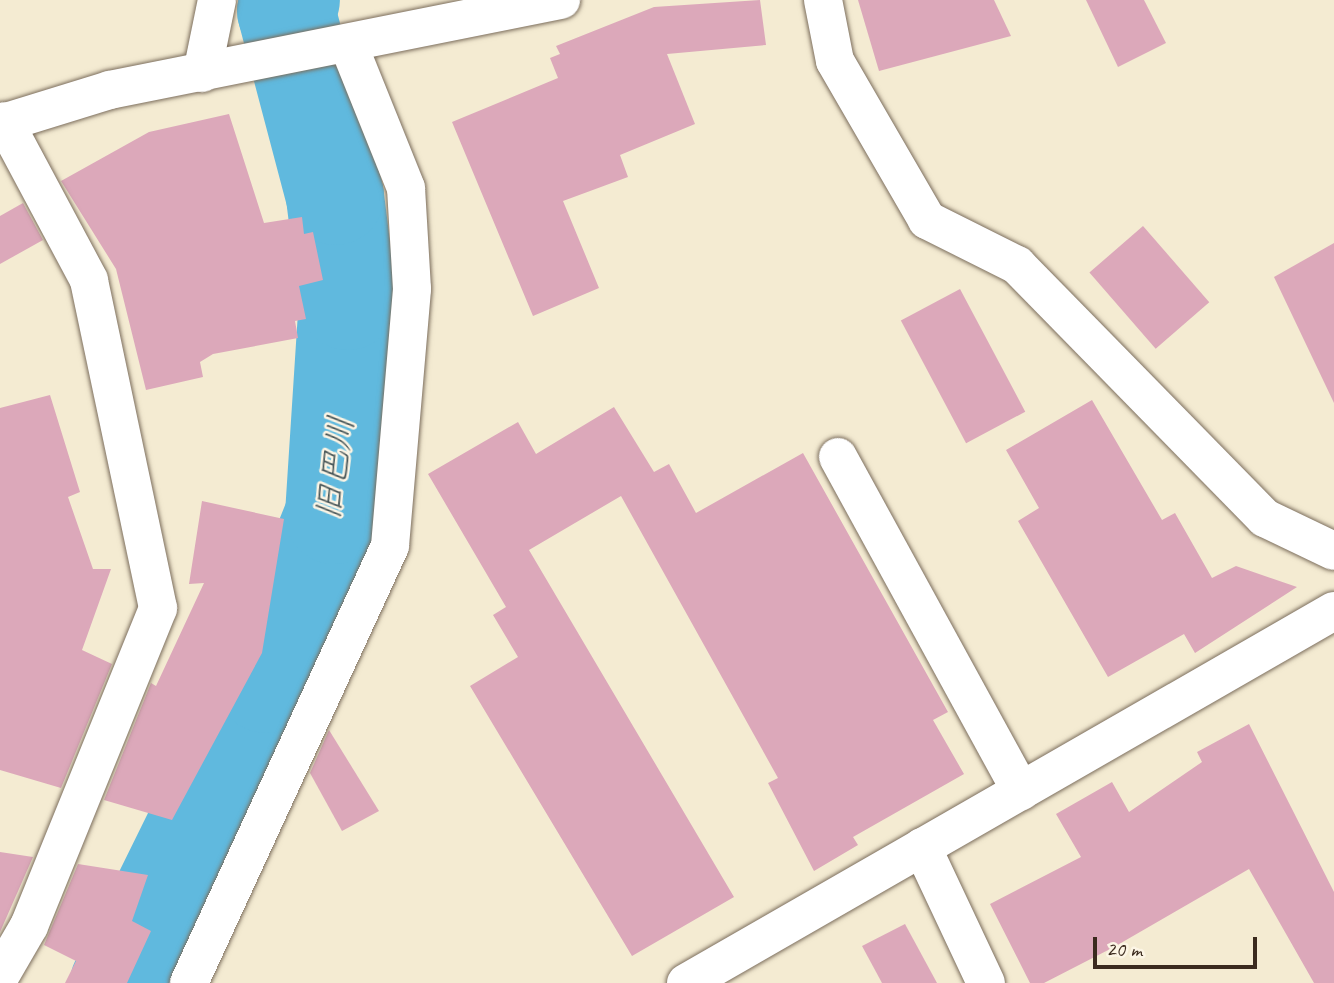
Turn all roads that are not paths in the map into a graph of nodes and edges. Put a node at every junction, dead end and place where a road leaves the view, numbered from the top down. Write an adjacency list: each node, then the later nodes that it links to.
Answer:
1 (217, 0): 5 (street)
2 (561, 0): 4 (street)
3 (824, 0): 8 (street)
4 (332, 48): 5 (street); 13 (street)
5 (202, 73): 6 (street)
6 (2, 122): 12 (street)
7 (838, 457): 10 (street)
8 (1334, 551)
9 (1334, 611): 10 (street)
10 (1021, 791): 11 (street)
11 (922, 847): 14 (street); 15 (street)
12 (0, 976)
13 (189, 983)
14 (686, 983)
15 (986, 983)

